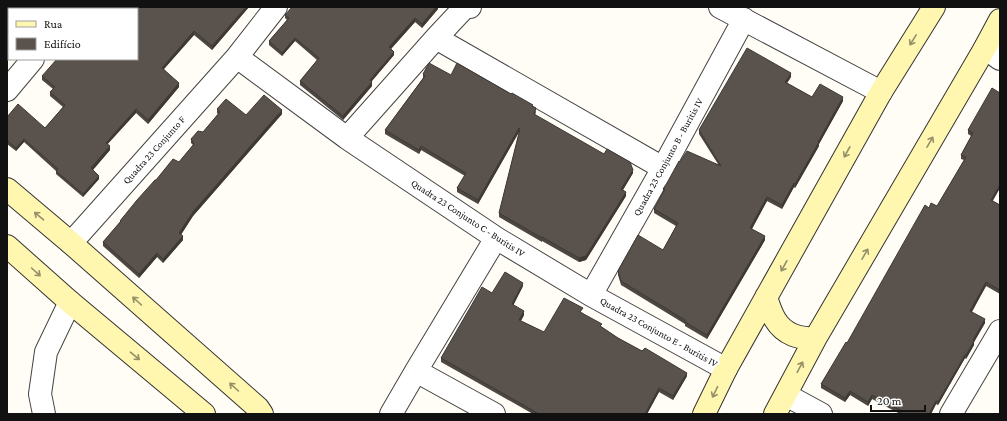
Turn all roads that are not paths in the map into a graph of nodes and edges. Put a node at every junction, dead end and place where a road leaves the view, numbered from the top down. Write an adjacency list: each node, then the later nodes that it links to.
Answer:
1 (276, 7): 9 (street, Quadra 23 Conjunto F)
2 (470, 7): 7 (street)
3 (720, 7): 5 (street)
4 (934, 7): 12 (street, one-way to 12)
5 (744, 19): 12 (street); 14 (street, Quadra 23 Conjunto B - Buritis IV)
6 (1000, 20): 8 (street)
7 (436, 38): 13 (street); 14 (street)
8 (992, 53): 23 (street, one-way to 8)
9 (237, 57): 13 (street, Quadra 23 Conjunto C - Buritis IV); 17 (street, Quadra 23 Conjunto F)
10 (33, 60): 11 (street)
11 (7, 90)
12 (881, 92): 20 (street, one-way to 20)
13 (347, 138): 16 (street, Quadra 23 Conjunto C - Buritis IV)
14 (663, 168): 19 (street, Quadra 23 Conjunto B - Buritis IV)
15 (7, 189): 17 (street, one-way to 15)
16 (496, 238): 19 (street, Quadra 23 Conjunto C - Buritis IV); 25 (street)
17 (71, 243): 29 (street, one-way to 17)
18 (7, 246): 21 (street, one-way to 21)
19 (591, 294): 24 (street, Quadra 23 Conjunto E - Buritis IV)
20 (766, 297): 23 (street); 24 (street)
21 (70, 302): 27 (street); 28 (street, one-way to 28)
22 (1000, 331): 35 (street)
23 (815, 339): 26 (street, one-way to 23)
24 (726, 369): 32 (street, one-way to 32)
25 (416, 371): 30 (street); 31 (street)
26 (786, 395): 33 (street); 34 (street)
27 (44, 414)
28 (204, 414)
29 (262, 414)
30 (391, 414)
31 (494, 414)
32 (704, 414)
33 (775, 414)
34 (821, 414)
35 (951, 414)

